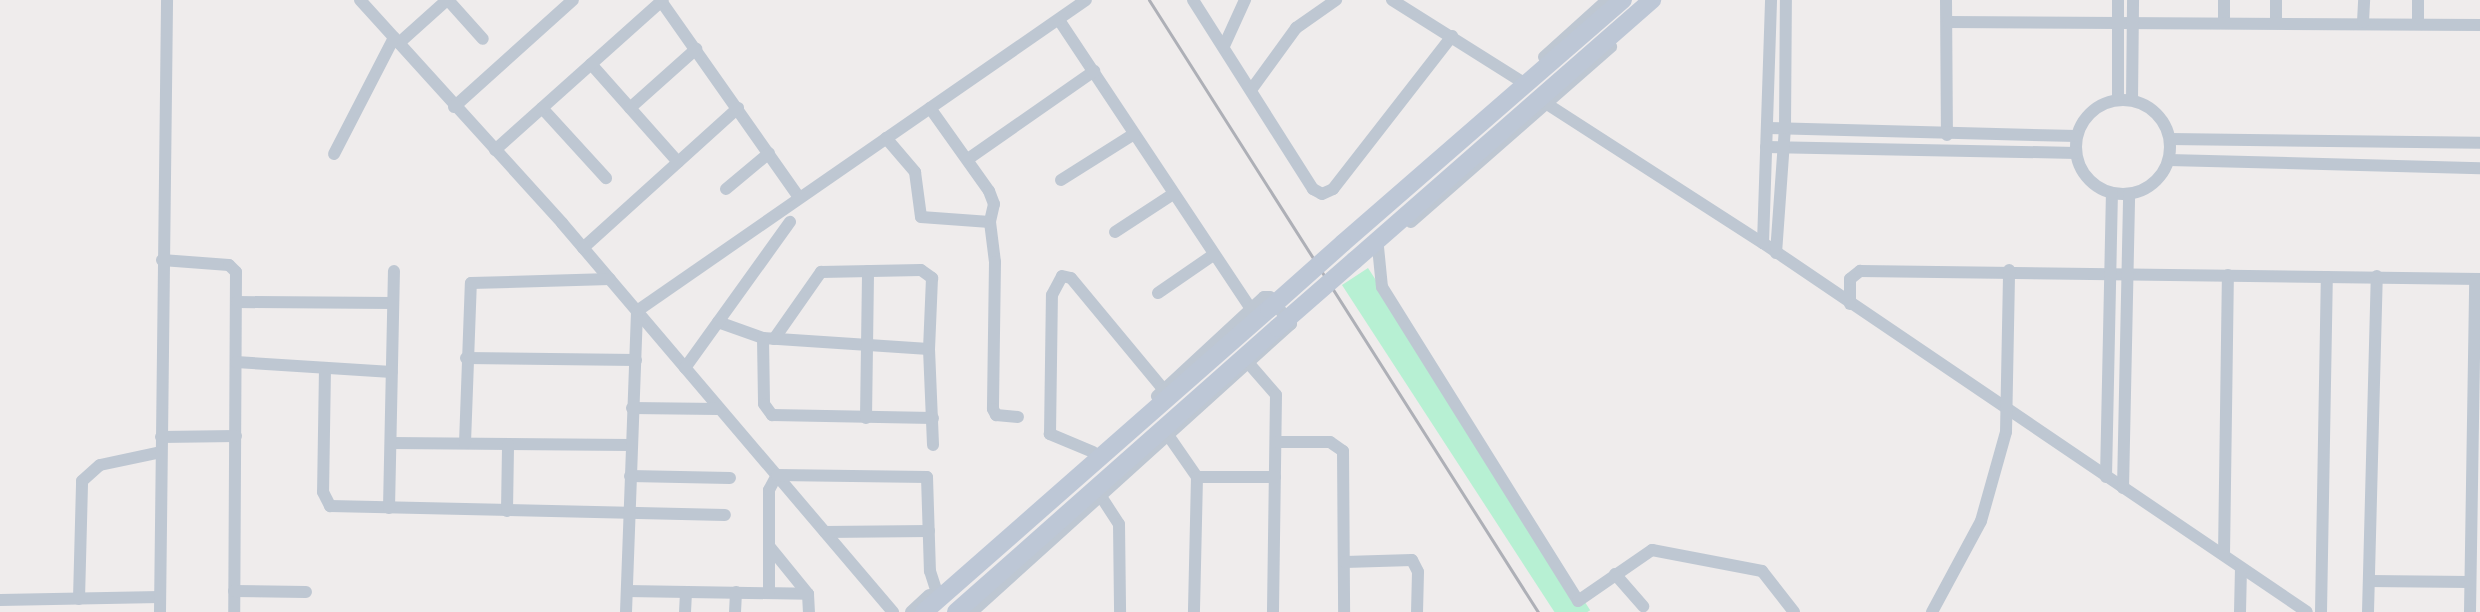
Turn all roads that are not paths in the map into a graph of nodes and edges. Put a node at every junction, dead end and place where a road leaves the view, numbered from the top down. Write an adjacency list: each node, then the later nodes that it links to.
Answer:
1 (167, 0): 84 (street)
2 (360, 0): 35 (street)
3 (448, 0): 34 (street); 35 (street)
4 (573, 0): 45 (street)
5 (1086, 0): 24 (street)
6 (1193, 0): 36 (street)
7 (1245, 0): 36 (street)
8 (1336, 0): 41 (street)
9 (1392, 0): 33 (street)
10 (1607, 0): 40 (street)
11 (1623, 0): 78 (main road)
12 (1652, 0): 81 (main road)
13 (1664, 0): 44 (street)
14 (1771, 0): 50 (street)
15 (1786, 0): 51 (street)
16 (1946, 0): 29 (street)
17 (2118, 0): 25 (street)
18 (2133, 0): 26 (street)
19 (2224, 0): 27 (street)
20 (2276, 0): 28 (street)
21 (2364, 0): 30 (street)
22 (2418, 0): 31 (street)
23 (662, 1): 37 (street); 38 (street)
24 (1059, 20): 39 (street); 49 (street)
25 (2118, 20): 26 (street); 29 (street); 42 (street)
26 (2133, 20): 27 (street); 43 (street)
27 (2224, 20): 28 (street)
28 (2276, 21): 30 (street)
29 (1948, 22): 53 (street)
30 (2363, 22): 31 (street)
31 (2418, 23): 32 (street)
32 (2480, 25)
33 (1452, 36): 40 (street); 41 (street)
34 (483, 39)
35 (397, 40): 45 (street); 63 (street)
36 (1224, 46): 41 (street)
37 (696, 49): 47 (street); 48 (street)
38 (591, 64): 46 (street); 47 (street)
39 (1094, 71): 52 (street); 64 (street)
40 (1519, 80): 78 (street)
41 (1251, 90)
42 (2118, 100): 43 (street); 54 (street)
43 (2132, 100): 56 (street)
44 (1547, 104): 79 (street); 81 (street)
45 (454, 107): 60 (street)
46 (542, 108): 60 (street); 68 (street)
47 (630, 108): 66 (street)
48 (738, 108): 61 (street); 66 (street)
49 (930, 108): 55 (street); 64 (street)
50 (1767, 128): 51 (street); 58 (street)
51 (1785, 128): 53 (street); 59 (street)
52 (1134, 134): 69 (street); 72 (street)
53 (1947, 135): 54 (street)
54 (2077, 136): 62 (street)
55 (886, 138): 74 (street); 76 (street)
56 (2170, 139): 57 (street); 65 (street)
57 (2480, 143)
58 (1766, 147): 59 (street); 79 (street)
59 (1783, 147): 62 (street); 82 (street)
60 (495, 150): 80 (street)
61 (769, 153): 70 (street); 74 (street)
62 (2076, 153): 71 (street)
63 (334, 154)
64 (968, 159): 76 (street)
65 (2169, 160): 67 (street); 73 (street)
66 (678, 162): 80 (street)
67 (2480, 168)
68 (606, 178)
69 (1061, 180)
70 (726, 189)
71 (2112, 193): 73 (street); 89 (street)
72 (1173, 194): 77 (street); 83 (street)
73 (2129, 194): 88 (street)
74 (798, 196): 100 (street)
75 (790, 222): 101 (street)
76 (990, 222): 116 (street)
77 (1115, 232)
78 (1346, 240): 99 (main road, bridge)
79 (1763, 243): 82 (street)
80 (583, 248): 93 (street)
81 (1367, 252): 148 (street); 173 (main road, bridge)
82 (1776, 253): 98 (street)
83 (1213, 255): 95 (street); 99 (street)
84 (162, 260): 96 (street); 120 (street)
85 (2009, 270): 89 (street); 98 (street); 115 (street)
86 (394, 271): 97 (street)
87 (868, 271): 102 (street); 103 (street); 104 (street)
88 (2131, 271): 89 (street); 90 (street); 136 (street)
89 (2114, 272): 134 (street)
90 (2228, 275): 92 (street); 145 (street)
91 (2377, 276): 92 (street); 94 (street); 149 (street)
92 (2327, 277): 184 (street)
93 (610, 279): 100 (street); 105 (street)
94 (2477, 279): 150 (street)
95 (1158, 293)
96 (237, 302): 97 (street); 107 (street)
97 (393, 303): 111 (street)
98 (1850, 304): 115 (street)
99 (1260, 309): 108 (street); 112 (street); 172 (main road)
100 (637, 311): 106 (street); 110 (street)
101 (718, 322): 102 (street); 110 (street)
102 (768, 339): 103 (street); 117 (street)
103 (868, 343): 104 (street); 117 (street)
104 (929, 349): 118 (street)
105 (466, 358): 106 (street); 124 (street)
106 (636, 360): 113 (street)
107 (236, 362): 109 (street); 119 (street)
108 (1251, 366): 121 (street); 122 (street)
109 (325, 368): 111 (street); 138 (street)
110 (685, 368): 114 (street)
111 (392, 372): 123 (street)
112 (1164, 390): 129 (street); 129 (street)
113 (632, 408): 114 (street); 126 (street)
114 (718, 409): 130 (street)
115 (2009, 412): 134 (street); 181 (street)
116 (1018, 417)
117 (866, 418): 118 (street)
118 (933, 418): 127 (street)
119 (236, 436): 120 (street); 152 (street)
120 (161, 437): 128 (street)
121 (1170, 438): 132 (street); 137 (street)
122 (1276, 442): 133 (street); 146 (street)
123 (391, 443): 124 (street); 138 (street)
124 (465, 443): 125 (street)
125 (508, 444): 126 (street); 139 (street)
126 (630, 445): 131 (street)
127 (933, 445)
128 (161, 452): 159 (street); 160 (street)
129 (1093, 452): 151 (street)
130 (777, 475): 142 (street); 143 (street); 144 (street)
131 (630, 476): 135 (street); 140 (street)
132 (1197, 477): 133 (street); 176 (street)
133 (1275, 477): 177 (street)
134 (2106, 477): 136 (street)
135 (730, 478)
136 (2123, 488): 145 (street)
137 (1102, 498): 174 (street); 175 (street)
138 (389, 508): 139 (street)
139 (507, 511): 140 (street)
140 (628, 514): 141 (street); 153 (street)
141 (725, 515)
142 (929, 531): 143 (street); 151 (street)
143 (825, 532): 170 (street)
144 (769, 546): 157 (street); 158 (street)
145 (2224, 555): 147 (street)
146 (1345, 562): 178 (street); 179 (street)
147 (2241, 568): 182 (street); 183 (street)
148 (1615, 574): 163 (street); 180 (street)
149 (2369, 581): 150 (street); 185 (street)
150 (2470, 582): 186 (street)
151 (936, 589): 171 (street)
152 (234, 591): 154 (street); 165 (street)
153 (627, 591): 155 (street); 166 (street)
154 (306, 592)
155 (686, 592): 156 (street); 167 (street)
156 (736, 592): 157 (street); 168 (street)
157 (769, 592): 158 (street)
158 (808, 594): 169 (street)
159 (160, 597): 160 (street); 164 (street)
160 (79, 599): 162 (street)
161 (0, 600): 162 (street)
162 (58, 606)
163 (1643, 606)
164 (160, 612)
165 (234, 612)
166 (626, 612)
167 (685, 612)
168 (735, 612)
169 (809, 612)
170 (893, 612)
171 (911, 612)
172 (924, 612)
173 (956, 612)
174 (972, 612)
175 (1120, 612)
176 (1194, 612)
177 (1273, 612)
178 (1344, 612)
179 (1417, 612)
180 (1794, 612)
181 (1932, 612)
182 (2240, 612)
183 (2307, 612)
184 (2321, 612)
185 (2368, 612)
186 (2470, 612)

